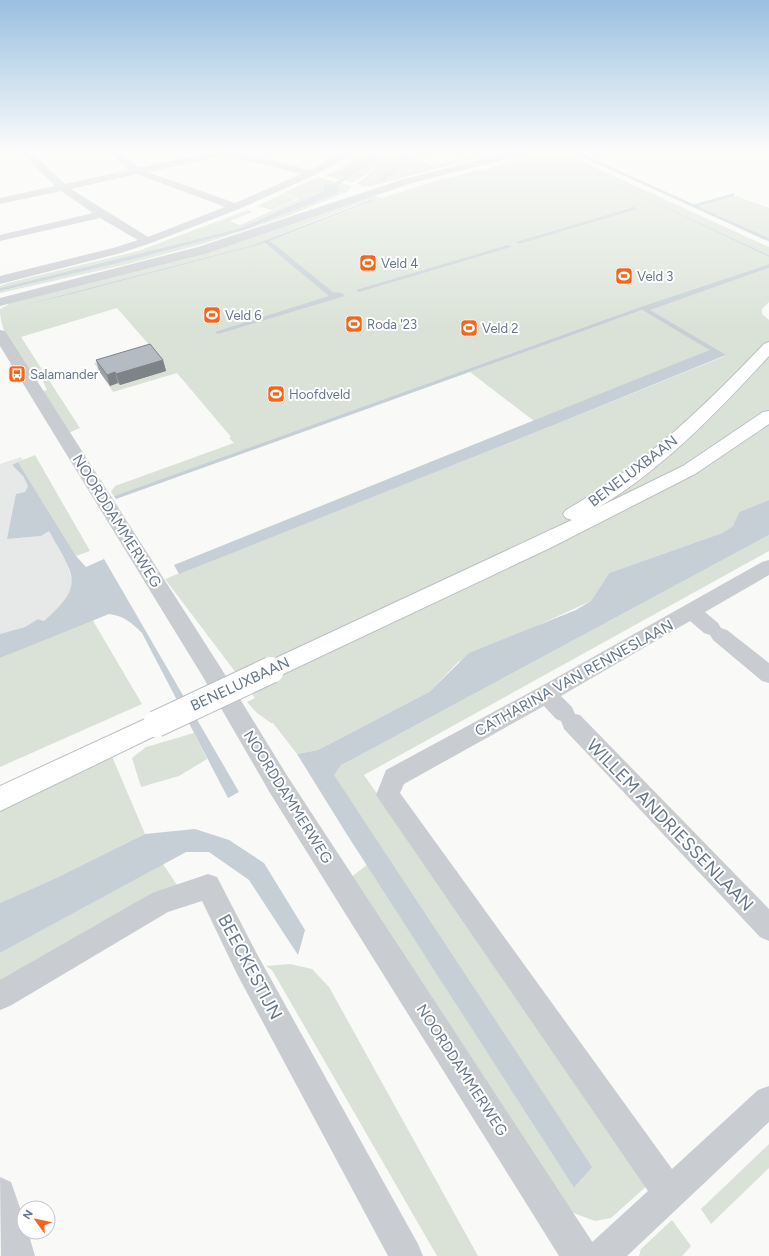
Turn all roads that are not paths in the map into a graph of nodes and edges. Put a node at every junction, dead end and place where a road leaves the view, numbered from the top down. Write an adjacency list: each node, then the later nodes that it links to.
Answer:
1 (97, 211): 4 (street)
2 (226, 211): 6 (street)
3 (320, 211): 8 (street)
4 (102, 214): 5 (street); 6 (street)
5 (0, 238)
6 (147, 241): 7 (street)
7 (0, 280)
8 (0, 302)
9 (2, 343): 25 (street, NOORDDAMMERWEG)
10 (769, 347): 13 (main road, BENELUXBAAN)
11 (769, 416): 13 (main road, BENELUXBAAN)
12 (769, 567): 14 (street, CATHARINA VAN RENNESLAAN)
13 (480, 571): 17 (main road, BENELUXBAAN, bridge)
14 (692, 612): 15 (street); 16 (street, CATHARINA VAN RENNESLAAN)
15 (769, 675)
16 (546, 694): 18 (street, WILLEM ANDRIESSENLAAN); 22 (street, CATHARINA VAN RENNESLAAN)
17 (0, 799)
18 (769, 928)
19 (0, 996): 24 (street, BEECKESTIJN)
20 (769, 1101): 22 (street)
21 (0, 1193): 23 (street)
22 (669, 1193): 26 (street)
23 (18, 1256)
24 (406, 1256)
25 (580, 1256)
26 (602, 1256)

